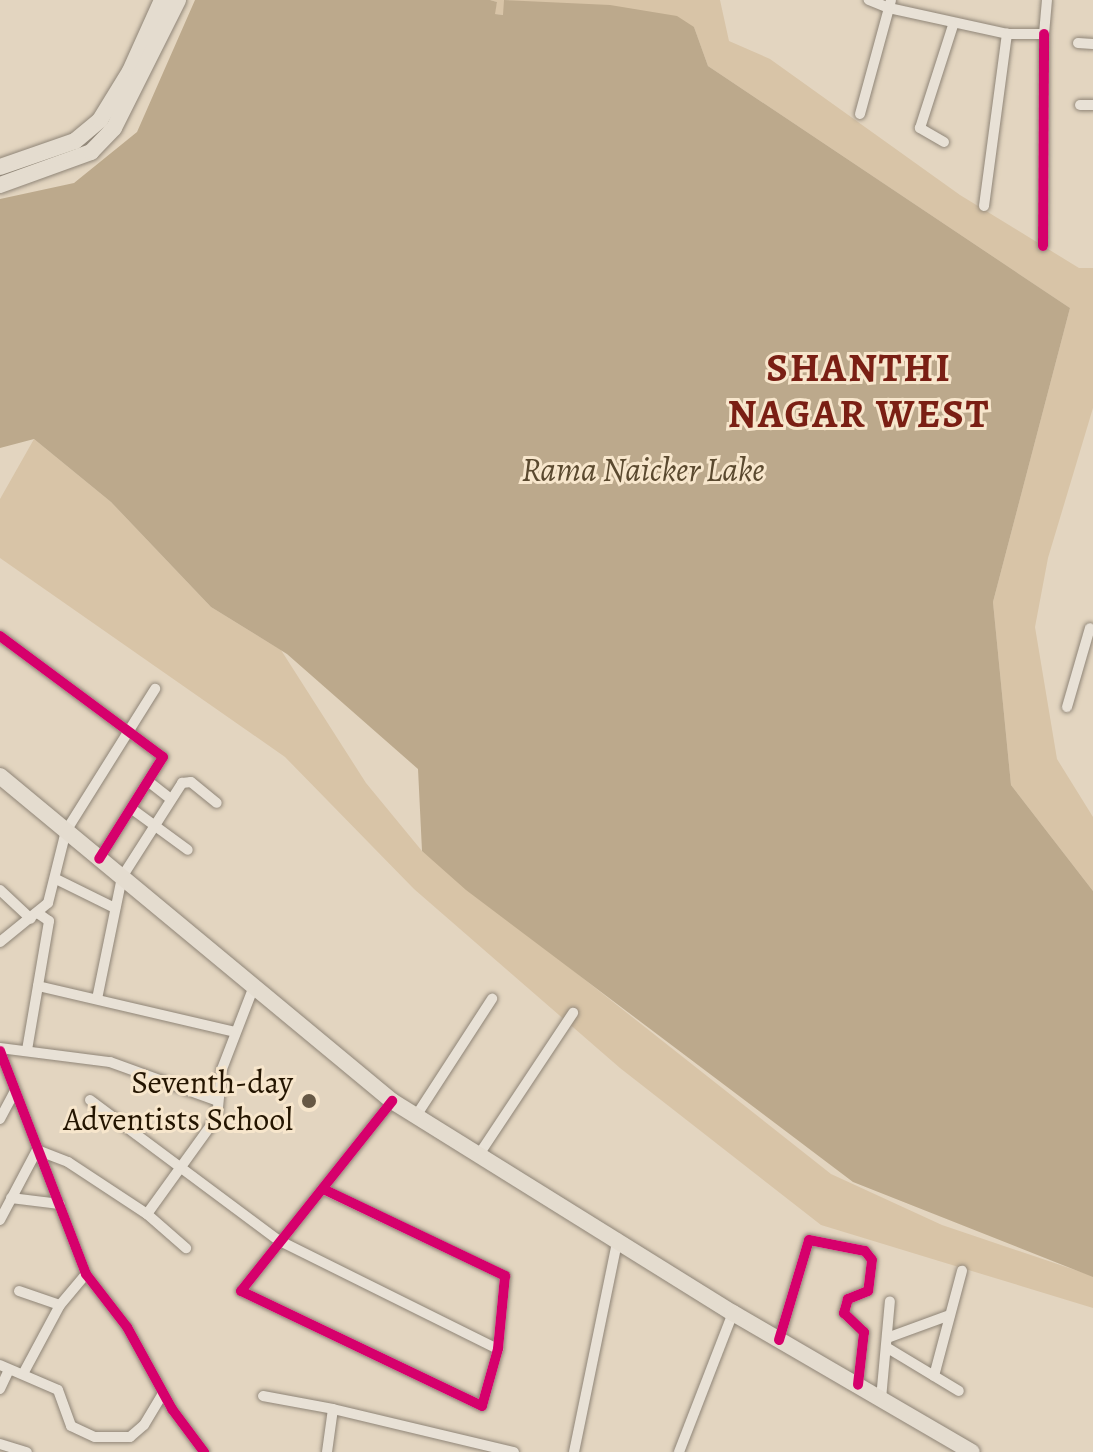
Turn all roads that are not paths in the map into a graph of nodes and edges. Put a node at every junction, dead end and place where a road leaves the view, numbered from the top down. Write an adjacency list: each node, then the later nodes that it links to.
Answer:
1 (162, 0): 15 (main road)
2 (178, 0): 16 (main road)
3 (869, 0): 5 (street)
4 (1047, 0): 8 (street)
5 (890, 4): 6 (street); 13 (street)
6 (953, 25): 7 (street); 14 (street)
7 (1007, 34): 8 (street); 17 (street)
8 (1044, 34): 18 (street)
9 (1078, 43): 10 (street)
10 (1093, 44)
11 (1080, 105): 12 (street)
12 (1093, 105)
13 (860, 114)
14 (944, 142)
15 (0, 167)
16 (0, 185)
17 (984, 206)
18 (1043, 246)
19 (1090, 628): 22 (street)
20 (0, 636): 23 (street)
21 (155, 689): 23 (street)
22 (1067, 707)
23 (130, 728): 25 (street); 30 (street)
24 (0, 776): 30 (main road)
25 (149, 782): 26 (street); 28 (street)
26 (171, 799): 27 (street); 29 (street)
27 (217, 803)
28 (132, 809): 29 (street); 32 (street)
29 (155, 824): 31 (street); 33 (street)
30 (66, 831): 32 (main road); 34 (street)
31 (188, 850)
32 (99, 859): 33 (main road)
33 (122, 877): 36 (street); 40 (main road)
34 (56, 879): 36 (street); 37 (street)
35 (0, 890): 37 (street)
36 (115, 908): 41 (street)
37 (35, 916): 38 (street); 39 (street)
38 (0, 942)
39 (38, 986): 41 (street); 46 (street)
40 (254, 986): 44 (street); 50 (main road)
41 (97, 999): 44 (street)
42 (492, 999): 51 (street)
43 (573, 1013): 54 (street)
44 (235, 1032): 49 (street)
45 (0, 1049): 46 (street); 47 (street)
46 (27, 1050): 49 (street)
47 (14, 1093): 52 (street); 53 (street)
48 (90, 1100): 55 (street)
49 (218, 1101): 55 (street)
50 (392, 1101): 51 (main road); 56 (street)
51 (416, 1116): 54 (main road)
52 (0, 1119)
53 (37, 1150): 57 (street); 58 (street); 59 (street)
54 (478, 1156): 61 (main road)
55 (182, 1163): 59 (street); 62 (street)
56 (323, 1189): 62 (street); 73 (street)
57 (11, 1198): 58 (street); 60 (street)
58 (60, 1204): 65 (street)
59 (147, 1214): 63 (street)
60 (0, 1220)
61 (618, 1238): 69 (main road); 89 (street)
62 (278, 1240): 73 (street); 73 (street)
63 (186, 1248)
64 (962, 1271): 70 (street)
65 (86, 1274): 68 (street); 80 (street)
66 (19, 1291): 68 (street)
67 (890, 1301): 72 (street)
68 (60, 1305): 75 (street)
69 (733, 1313): 71 (main road); 90 (street)
70 (950, 1315): 72 (street); 76 (street)
71 (779, 1340): 77 (main road); 77 (street)
72 (886, 1343): 76 (street); 82 (street)
73 (498, 1349)
74 (4, 1367): 75 (street); 78 (street)
75 (23, 1374): 80 (street)
76 (934, 1376): 79 (street)
77 (858, 1385): 82 (main road)
78 (0, 1389)
79 (959, 1391)
80 (163, 1393): 87 (street)
81 (263, 1396): 83 (street)
82 (881, 1399): 91 (main road)
83 (333, 1409): 85 (street); 88 (street)
84 (0, 1444): 86 (street)
85 (506, 1451)
86 (27, 1452)
87 (204, 1452)
88 (327, 1452)
89 (574, 1452)
90 (679, 1452)
91 (972, 1452)

